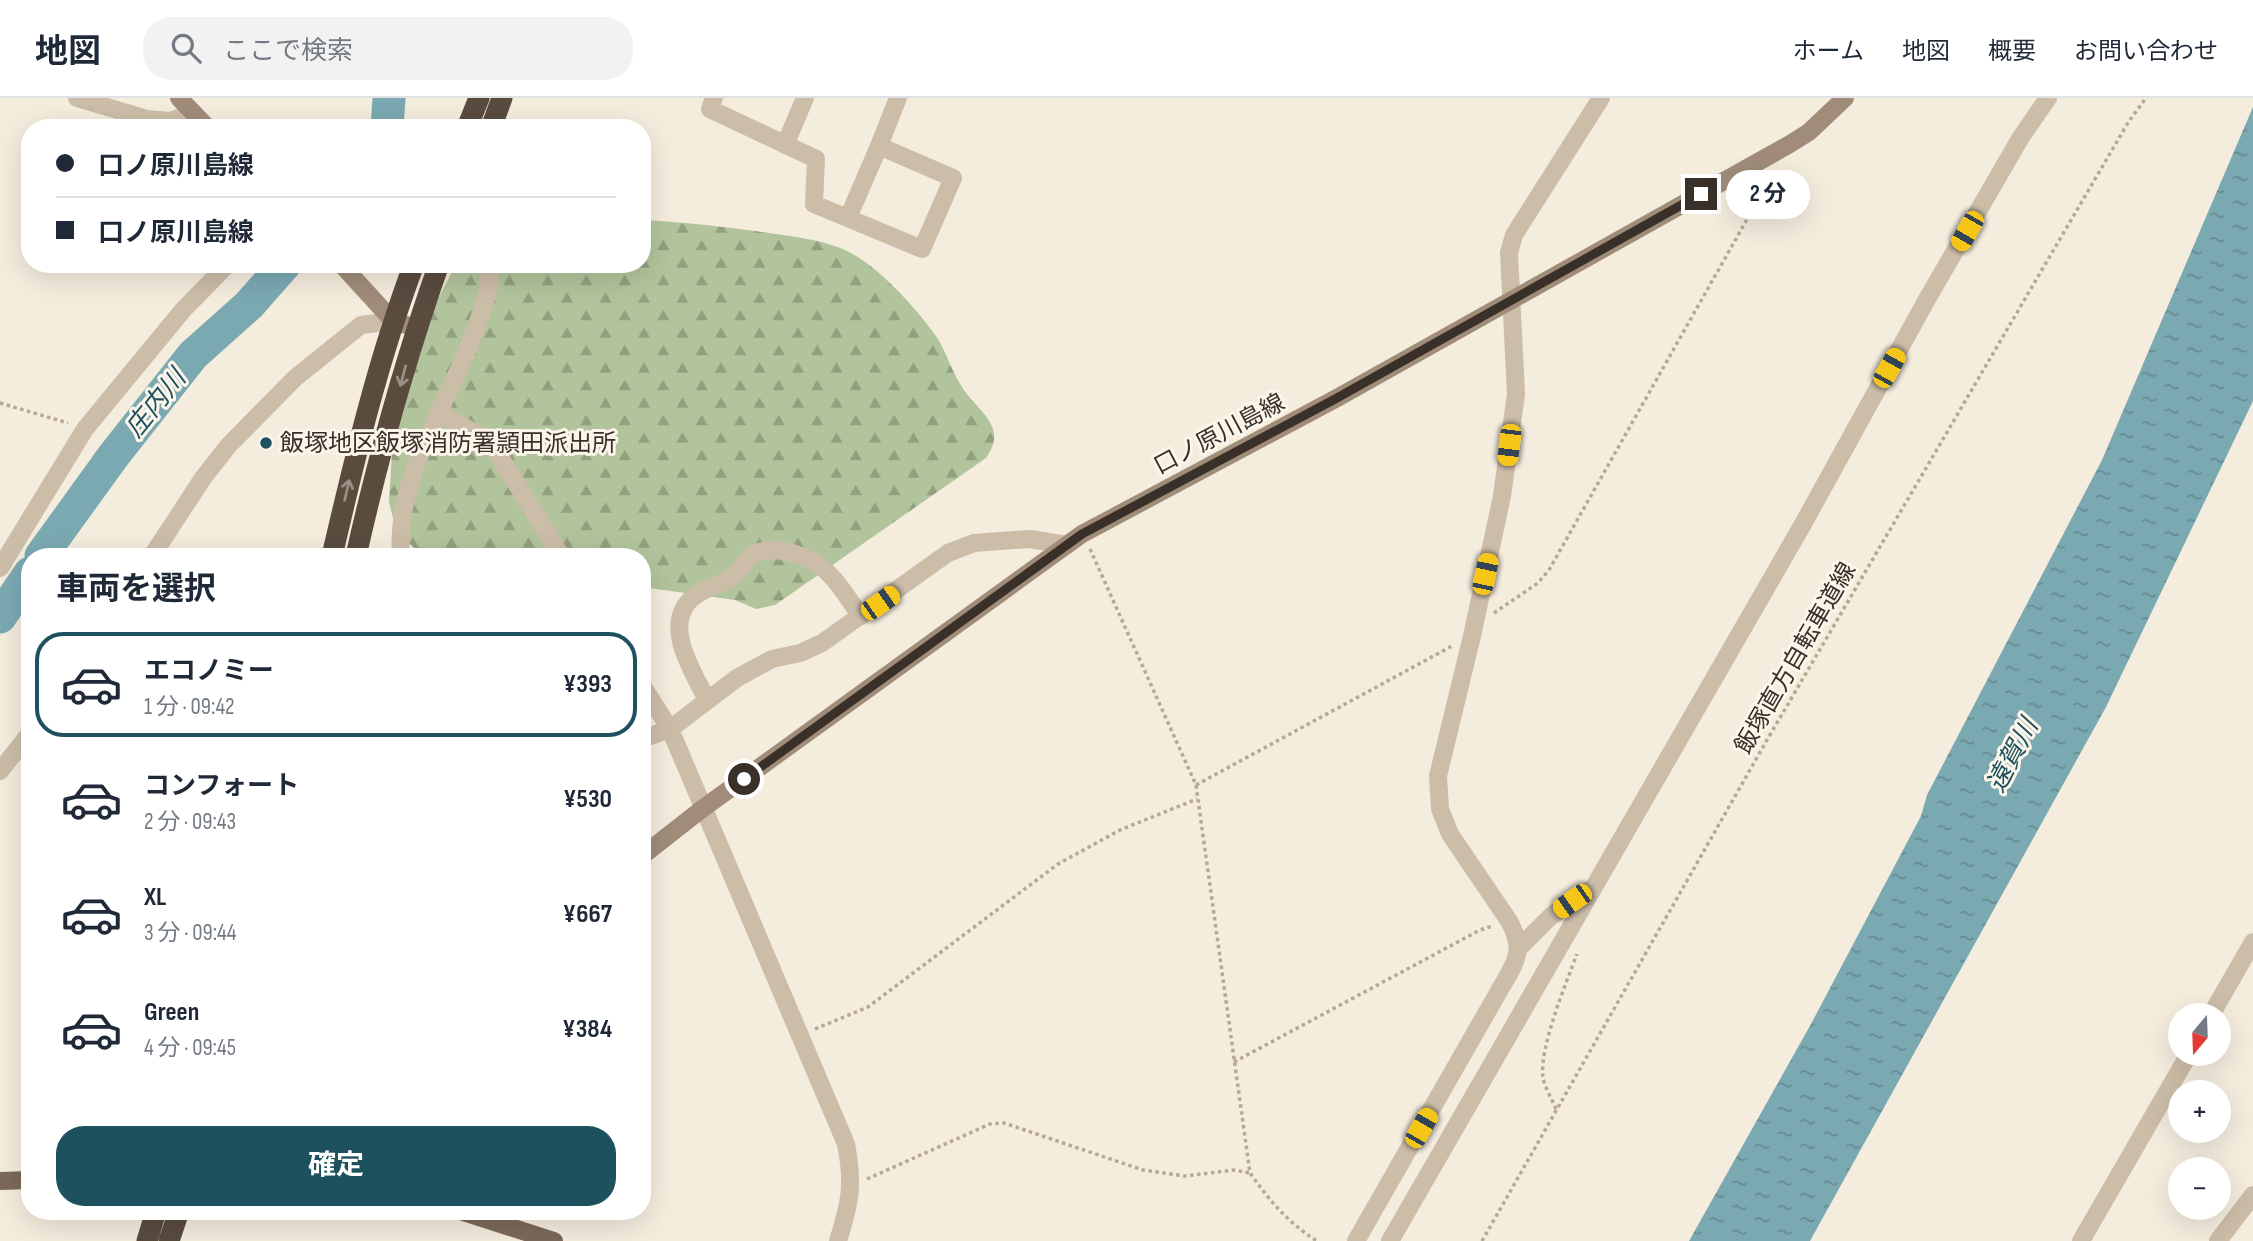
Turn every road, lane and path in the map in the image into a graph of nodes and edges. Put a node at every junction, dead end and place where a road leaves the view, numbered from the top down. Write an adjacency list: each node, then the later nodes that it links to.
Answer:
1 (77, 98): 13 (street)
2 (179, 98): 12 (main road)
3 (479, 98): 16 (highway)
4 (502, 98): 17 (highway)
5 (714, 98): 18 (street)
6 (805, 98): 18 (street)
7 (898, 98): 19 (street)
8 (1601, 98): 27 (street)
9 (1845, 98): 20 (main road, 口ノ原川島線)
10 (2048, 98): 53 (street)
11 (2147, 98): 62 (path, 飯塚直方自転車道線)
12 (194, 113): 14 (street); 15 (main road)
13 (147, 119)
14 (176, 119)
15 (200, 119)
16 (471, 119)
17 (494, 119)
18 (785, 145): 21 (street)
19 (879, 146): 21 (street); 21 (street)
20 (1772, 154): 27 (main road, 口ノ原川島線); 42 (path)
21 (848, 218)
22 (219, 273): 32 (street)
23 (350, 273): 28 (main road)
24 (411, 273): 28 (highway)
25 (436, 273): 29 (highway)
26 (490, 273): 31 (street)
27 (1510, 300): 33 (main road, 口ノ原川島線); 42 (street)
28 (393, 321): 29 (main road); 35 (street); 36 (highway, one-way to 28)
29 (416, 328): 37 (highway, one-way to 37)
30 (0, 403): 32 (path)
31 (438, 413): 38 (street); 39 (street)
32 (85, 429): 40 (street)
33 (1082, 534): 34 (main road, 口ノ原川島線); 49 (path)
34 (1067, 545): 41 (street); 51 (main road, 口ノ原川島線)
35 (157, 548)
36 (334, 548)
37 (358, 548)
38 (401, 548)
39 (556, 548)
40 (0, 568)
41 (861, 616): 44 (street); 44 (street)
42 (1473, 631): 49 (path); 54 (street)
43 (651, 699): 45 (street)
44 (707, 700): 45 (street)
45 (670, 729): 46 (street); 51 (street)
46 (651, 735)
47 (21, 744): 48 (street)
48 (0, 771)
49 (1196, 785): 50 (path)
50 (1197, 799): 59 (path); 60 (path)
51 (702, 809): 52 (main road, 口ノ原川島線); 59 (street)
52 (651, 849)
53 (1592, 887): 57 (street); 77 (street)
54 (1509, 921): 57 (street); 60 (path)
55 (1582, 943): 62 (path)
56 (2253, 943): 58 (street)
57 (1520, 948): 76 (street)
58 (2218, 1003)
59 (800, 1035): 66 (street)
60 (1234, 1062): 63 (path)
61 (2182, 1066): 79 (street)
62 (1556, 1109): 78 (path, 飯塚直方自転車道線)
63 (1250, 1173): 66 (path); 75 (path)
64 (21, 1180): 65 (main road)
65 (0, 1181)
66 (851, 1186): 74 (street)
67 (2253, 1195): 80 (street)
68 (153, 1220): 71 (highway)
69 (176, 1220): 72 (highway)
70 (488, 1220): 73 (main road)
71 (147, 1241)
72 (169, 1241)
73 (554, 1241)
74 (838, 1241)
75 (1317, 1241)
76 (1356, 1241)
77 (1390, 1241)
78 (1482, 1241)
79 (2081, 1241)
80 (2218, 1241)

